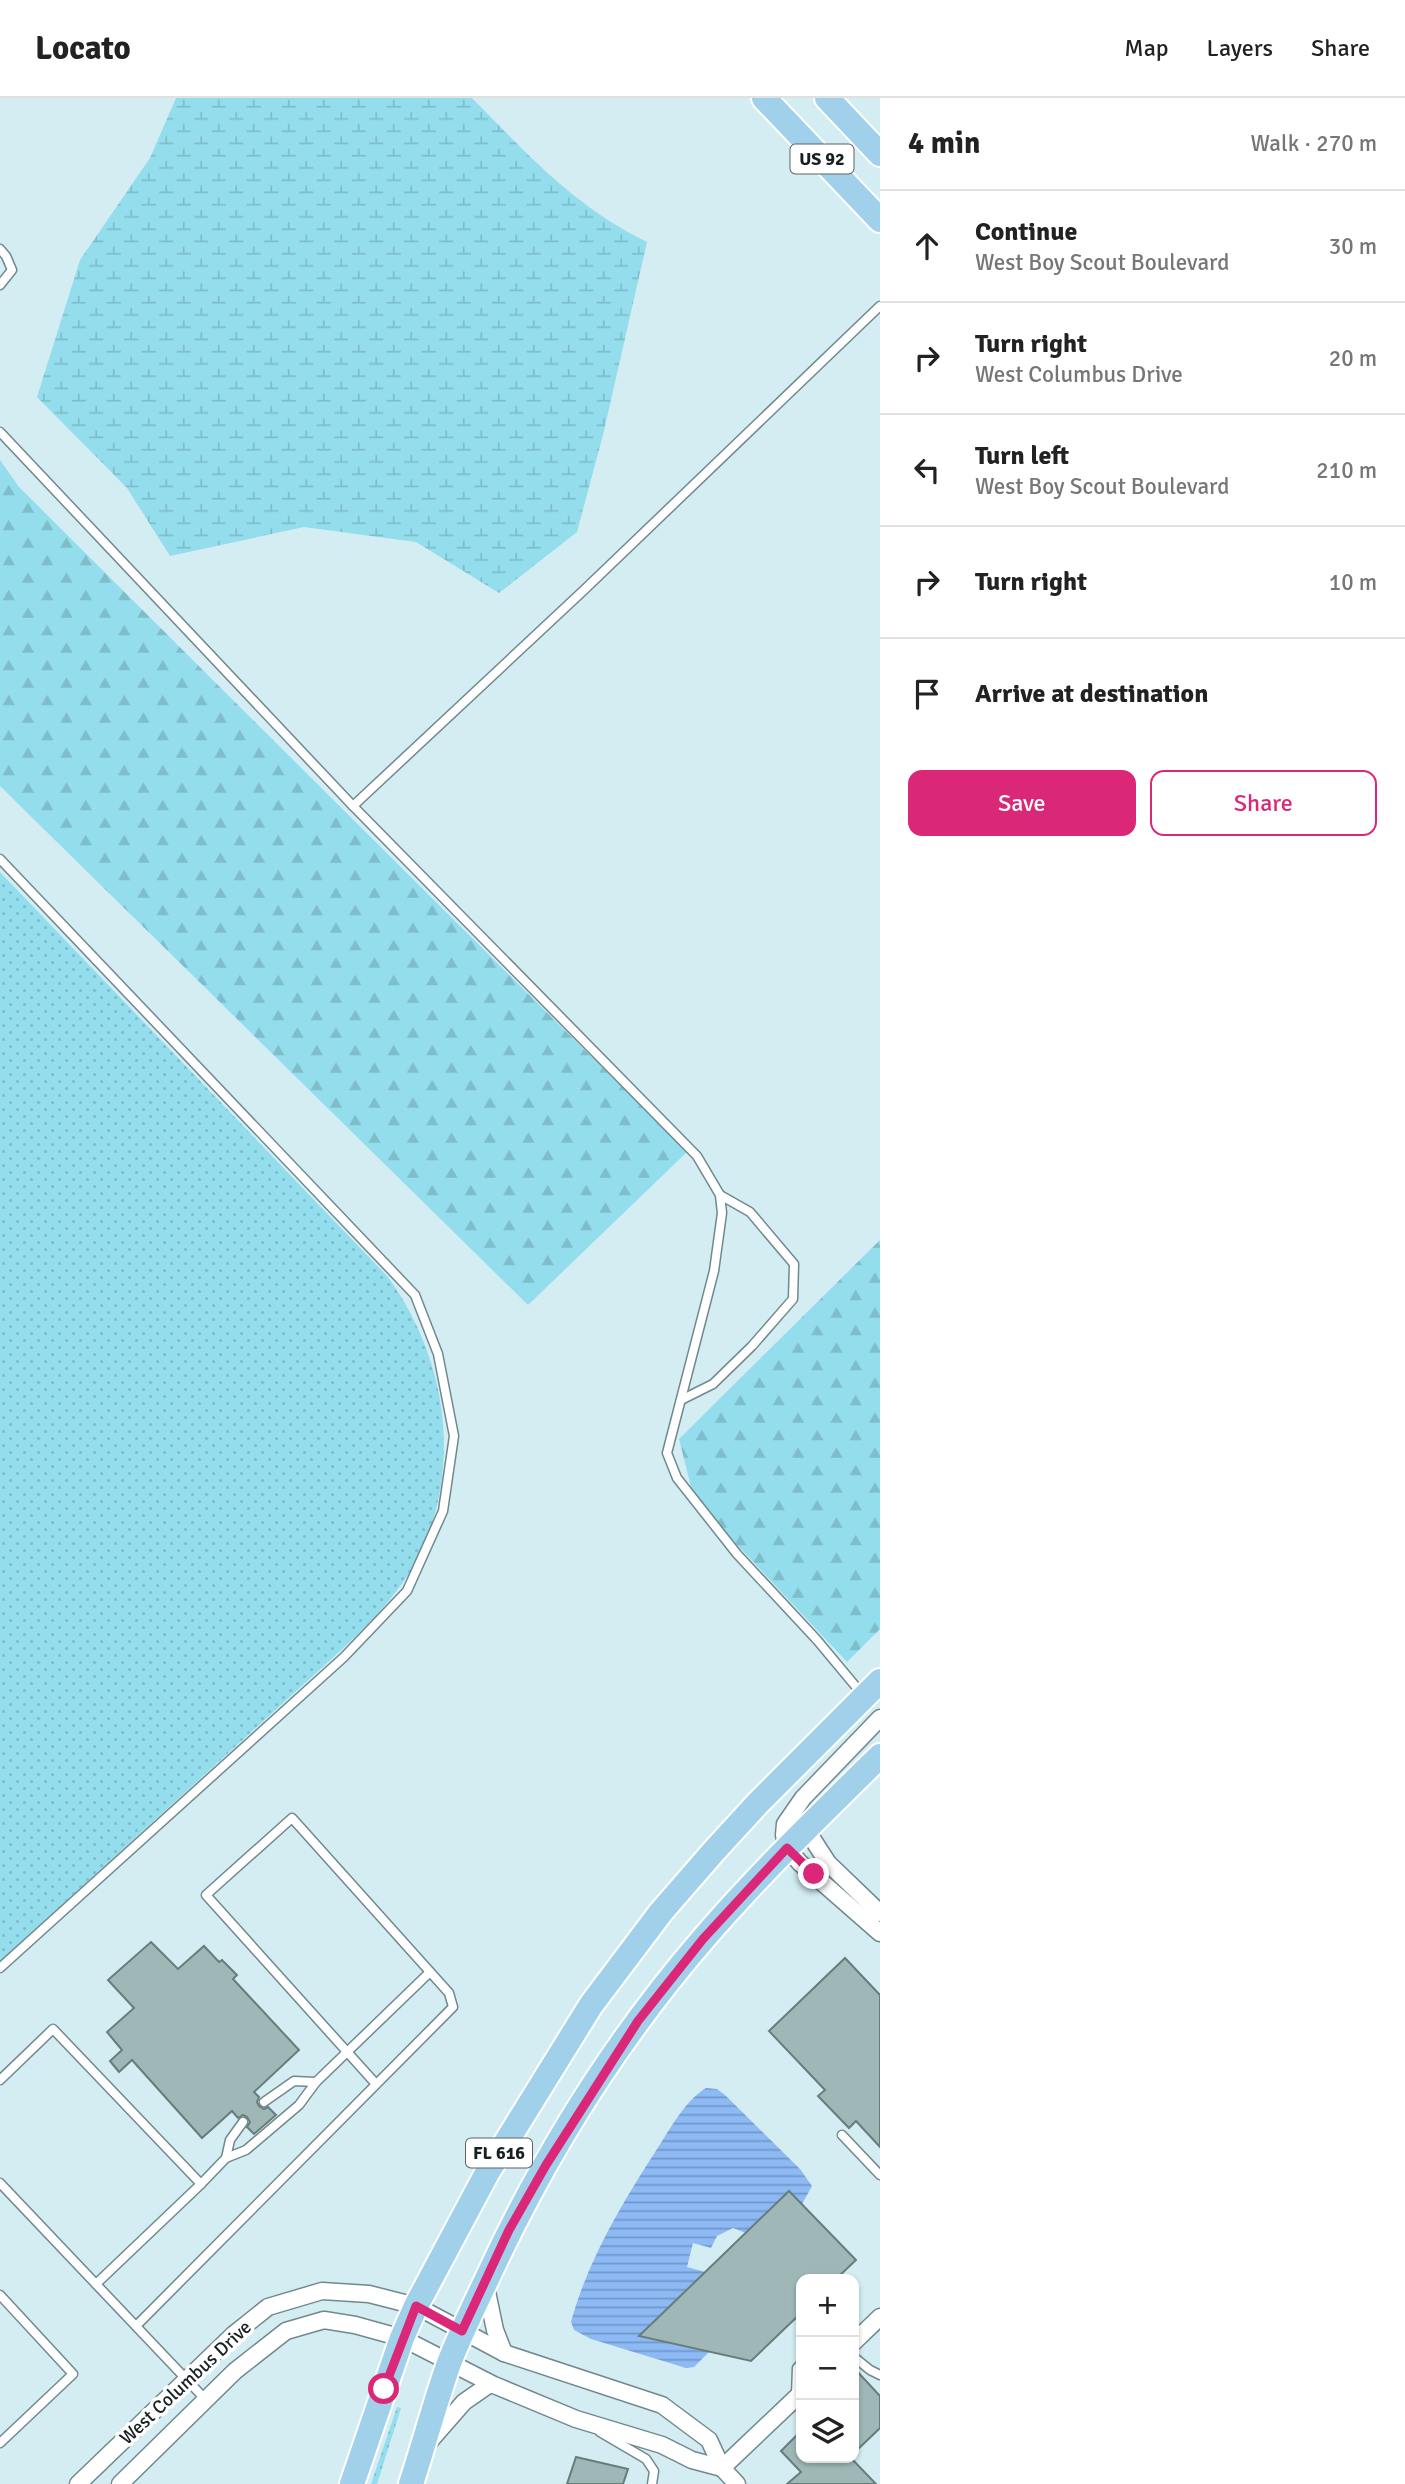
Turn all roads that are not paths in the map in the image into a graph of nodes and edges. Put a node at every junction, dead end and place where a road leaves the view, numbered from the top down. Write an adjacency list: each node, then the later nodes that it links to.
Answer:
1 (764, 98): 4 (main road, US 92)
2 (827, 98): 3 (main road, US 92)
3 (880, 154)
4 (880, 220)
5 (0, 249): 6 (lane)
6 (0, 285)
7 (880, 306): 9 (lane)
8 (0, 432): 9 (lane)
9 (353, 806): 11 (lane)
10 (0, 859): 20 (lane)
11 (720, 1195): 12 (lane); 12 (lane)
12 (681, 1400): 13 (lane)
13 (872, 1689): 36 (main road, FL 616)
14 (880, 1718): 17 (street)
15 (880, 1756): 16 (main road, FL 616)
16 (806, 1829): 17 (main road, FL 616); 18 (street)
17 (787, 1848): 19 (street); 33 (main road, FL 616)
18 (880, 1913)
19 (880, 1933)
20 (0, 1969)
21 (430, 1972): 22 (lane); 22 (lane); 25 (lane)
22 (347, 2052): 24 (lane); 25 (lane)
23 (0, 2080): 32 (lane)
24 (316, 2082): 26 (lane); 29 (lane)
25 (376, 2084): 38 (lane)
26 (264, 2102)
27 (243, 2122): 29 (lane)
28 (842, 2135): 30 (lane)
29 (226, 2158): 32 (lane)
30 (880, 2175)
31 (0, 2183): 34 (lane)
32 (201, 2184): 34 (lane)
33 (485, 2282): 39 (main road, FL 616); 42 (street)
34 (96, 2284): 38 (lane)
35 (0, 2295): 51 (lane)
36 (416, 2306): 39 (street, West Columbus Drive); 41 (main road, FL 616); 46 (street, West Columbus Drive)
37 (880, 2317): 40 (street)
38 (136, 2326): 46 (lane)
39 (462, 2331): 42 (street, West Columbus Drive); 44 (main road, FL 616)
40 (857, 2337)
41 (402, 2338): 44 (street, West Columbus Drive); 49 (street, West Columbus Drive); 56 (main road, FL 616)
42 (504, 2353): 53 (street, West Columbus Drive)
43 (859, 2361): 45 (lane)
44 (449, 2363): 47 (street, West Columbus Drive); 52 (main road, FL 616)
45 (880, 2375)
46 (187, 2379): 49 (lane); 54 (street, West Columbus Drive)
47 (490, 2384): 50 (street, West Columbus Drive); 52 (street)
48 (796, 2398): 53 (street)
49 (206, 2400): 55 (street, West Columbus Drive)
50 (576, 2419): 53 (street, West Columbus Drive); 58 (lane)
51 (0, 2442)
52 (421, 2452): 57 (main road, FL 616)
53 (722, 2468): 59 (street, West Columbus Drive)
54 (78, 2484)
55 (120, 2484)
56 (352, 2484)
57 (411, 2484)
58 (652, 2484)
59 (737, 2484)

